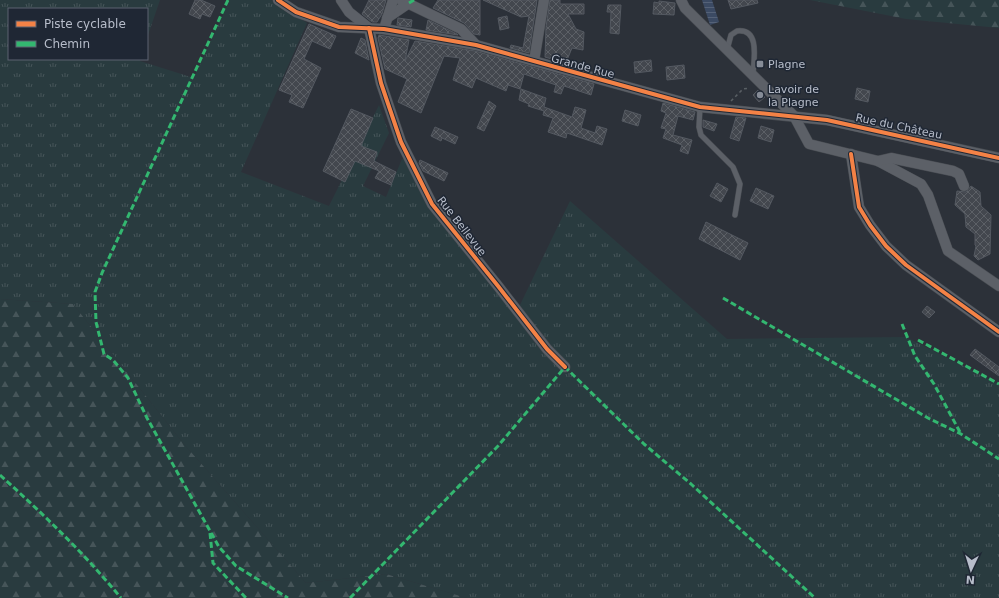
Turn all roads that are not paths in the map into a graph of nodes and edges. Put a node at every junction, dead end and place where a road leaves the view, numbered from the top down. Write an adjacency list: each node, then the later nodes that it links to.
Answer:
1 (278, 0): 8 (street, Grande Rue)
2 (341, 0): 8 (street)
3 (393, 0): 7 (street)
4 (544, 0): 12 (street)
5 (680, 0): 11 (street)
6 (405, 2): 7 (street); 10 (street)
7 (387, 18): 9 (street)
8 (369, 28): 9 (street, Grande Rue); 23 (street, Rue Bellevue)
9 (384, 29): 10 (street, Grande Rue)
10 (476, 45): 12 (street, Grande Rue)
11 (727, 50): 13 (street); 13 (lane)
12 (534, 62): 14 (street, Grande Rue)
13 (753, 75): 15 (street)
14 (700, 107): 15 (street, Grande Rue); 20 (lane)
15 (794, 116): 16 (street); 17 (street, Rue du Château)
16 (850, 154): 18 (street); 22 (street)
17 (999, 158)
18 (878, 161): 19 (street); 21 (street)
19 (964, 186)
20 (735, 215)
21 (999, 286)
22 (999, 332)
23 (565, 367)

